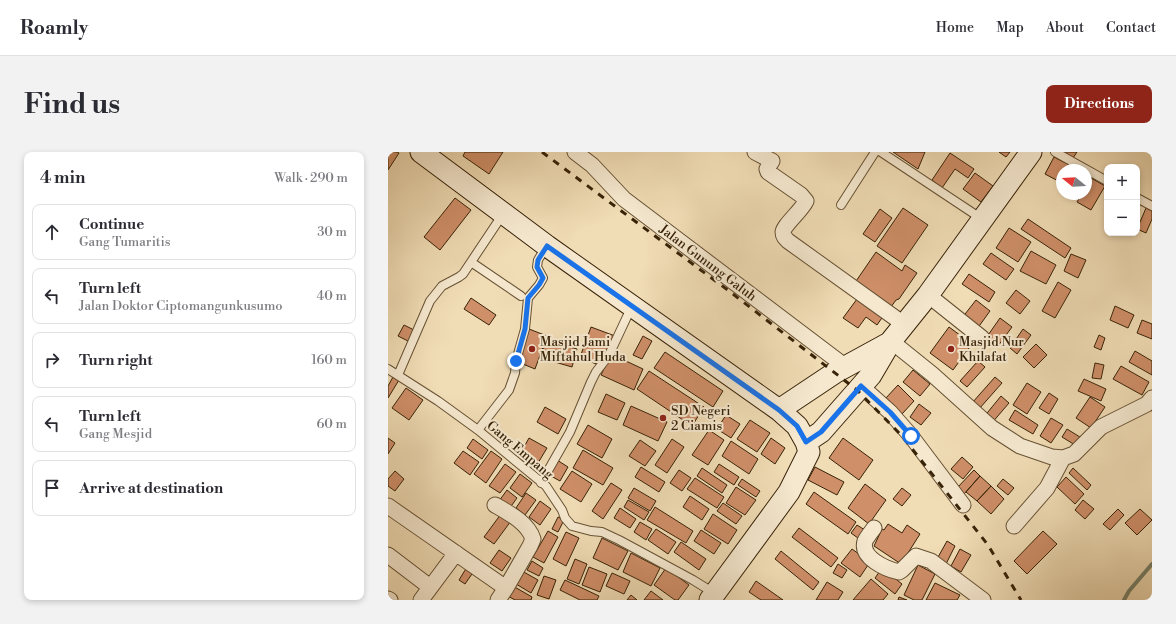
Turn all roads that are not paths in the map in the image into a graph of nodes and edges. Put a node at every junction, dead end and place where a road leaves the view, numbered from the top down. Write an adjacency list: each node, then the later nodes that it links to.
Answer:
1 (422, 152): 12 (main road)
2 (575, 152): 22 (street, Jalan Gunung Galuh)
3 (755, 152): 19 (street)
4 (875, 152): 10 (lane)
5 (880, 152): 13 (lane)
6 (1032, 152): 13 (main road)
7 (1055, 152): 8 (lane)
8 (1104, 179)
9 (1140, 200): 11 (lane)
10 (842, 205)
11 (1152, 206)
12 (503, 214): 14 (main road); 15 (lane)
13 (983, 219): 16 (main road)
14 (547, 246): 18 (main road); 28 (lane)
15 (471, 262): 17 (lane); 24 (lane)
16 (928, 295): 19 (main road); 20 (street)
17 (521, 296)
18 (632, 306): 27 (main road); 31 (lane)
19 (904, 325): 21 (main road)
20 (982, 338)
21 (891, 341): 22 (main road); 25 (main road); 30 (street)
22 (846, 367): 27 (main road)
23 (388, 369): 24 (lane, Gang Empang)
24 (398, 375): 28 (lane, Gang Empang)
25 (861, 386): 29 (main road); 33 (street)
26 (1152, 398): 30 (street)
27 (779, 410): 29 (main road)
28 (478, 430): 31 (lane, Gang Empang)
29 (806, 442): 42 (main road)
30 (1063, 458): 35 (street)
31 (541, 483): 42 (lane, Gang Empang)
32 (495, 505): 40 (street)
33 (963, 505)
34 (388, 506): 37 (street)
35 (1014, 526)
36 (874, 528): 41 (street)
37 (456, 553): 39 (street); 40 (street)
38 (388, 555): 39 (street)
39 (430, 587): 43 (street)
40 (502, 594)
41 (967, 595): 44 (street)
42 (712, 597)
43 (421, 600)
44 (983, 600)

